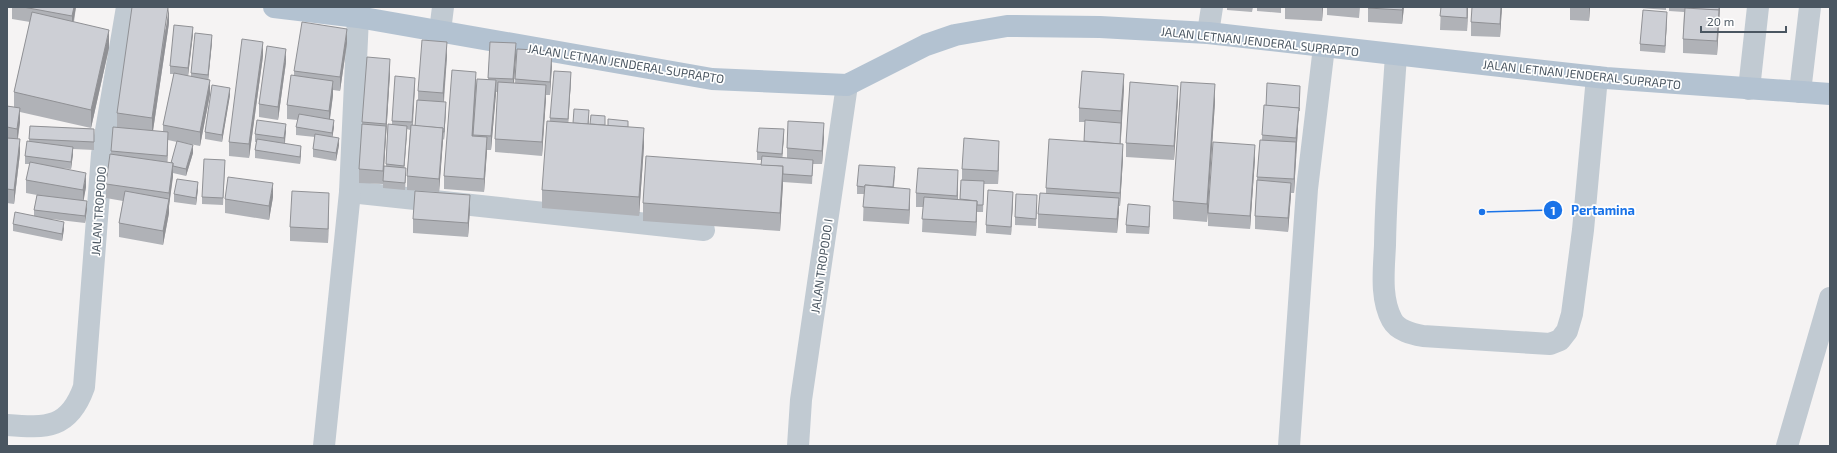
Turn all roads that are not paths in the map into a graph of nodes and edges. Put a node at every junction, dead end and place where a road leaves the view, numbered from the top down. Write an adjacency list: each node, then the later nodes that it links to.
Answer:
1 (127, 7): 20 (street, JALAN TROPODO)
2 (274, 7): 7 (main road, JALAN LETNAN JENDERAL SUPRAPTO)
3 (443, 7): 8 (street)
4 (1212, 7): 9 (street)
5 (1758, 7): 14 (street)
6 (1810, 7): 15 (street)
7 (358, 17): 8 (main road, JALAN LETNAN JENDERAL SUPRAPTO); 17 (street)
8 (440, 31): 13 (main road, JALAN LETNAN JENDERAL SUPRAPTO)
9 (1208, 33): 10 (main road, JALAN LETNAN JENDERAL SUPRAPTO); 13 (main road, JALAN LETNAN JENDERAL SUPRAPTO)
10 (1324, 47): 11 (main road, JALAN LETNAN JENDERAL SUPRAPTO); 23 (street)
11 (1396, 55): 12 (main road, JALAN LETNAN JENDERAL SUPRAPTO); 12 (street)
12 (1596, 77): 14 (main road, JALAN LETNAN JENDERAL SUPRAPTO)
13 (847, 85): 22 (street, JALAN TROPODO I)
14 (1749, 88): 15 (main road, JALAN LETNAN JENDERAL SUPRAPTO)
15 (1800, 92): 16 (main road, JALAN LETNAN JENDERAL SUPRAPTO)
16 (1830, 94)
17 (350, 192): 18 (street); 21 (street)
18 (704, 230)
19 (1830, 298): 24 (street)
20 (7, 425)
21 (324, 446)
22 (798, 446)
23 (1289, 446)
24 (1787, 446)

